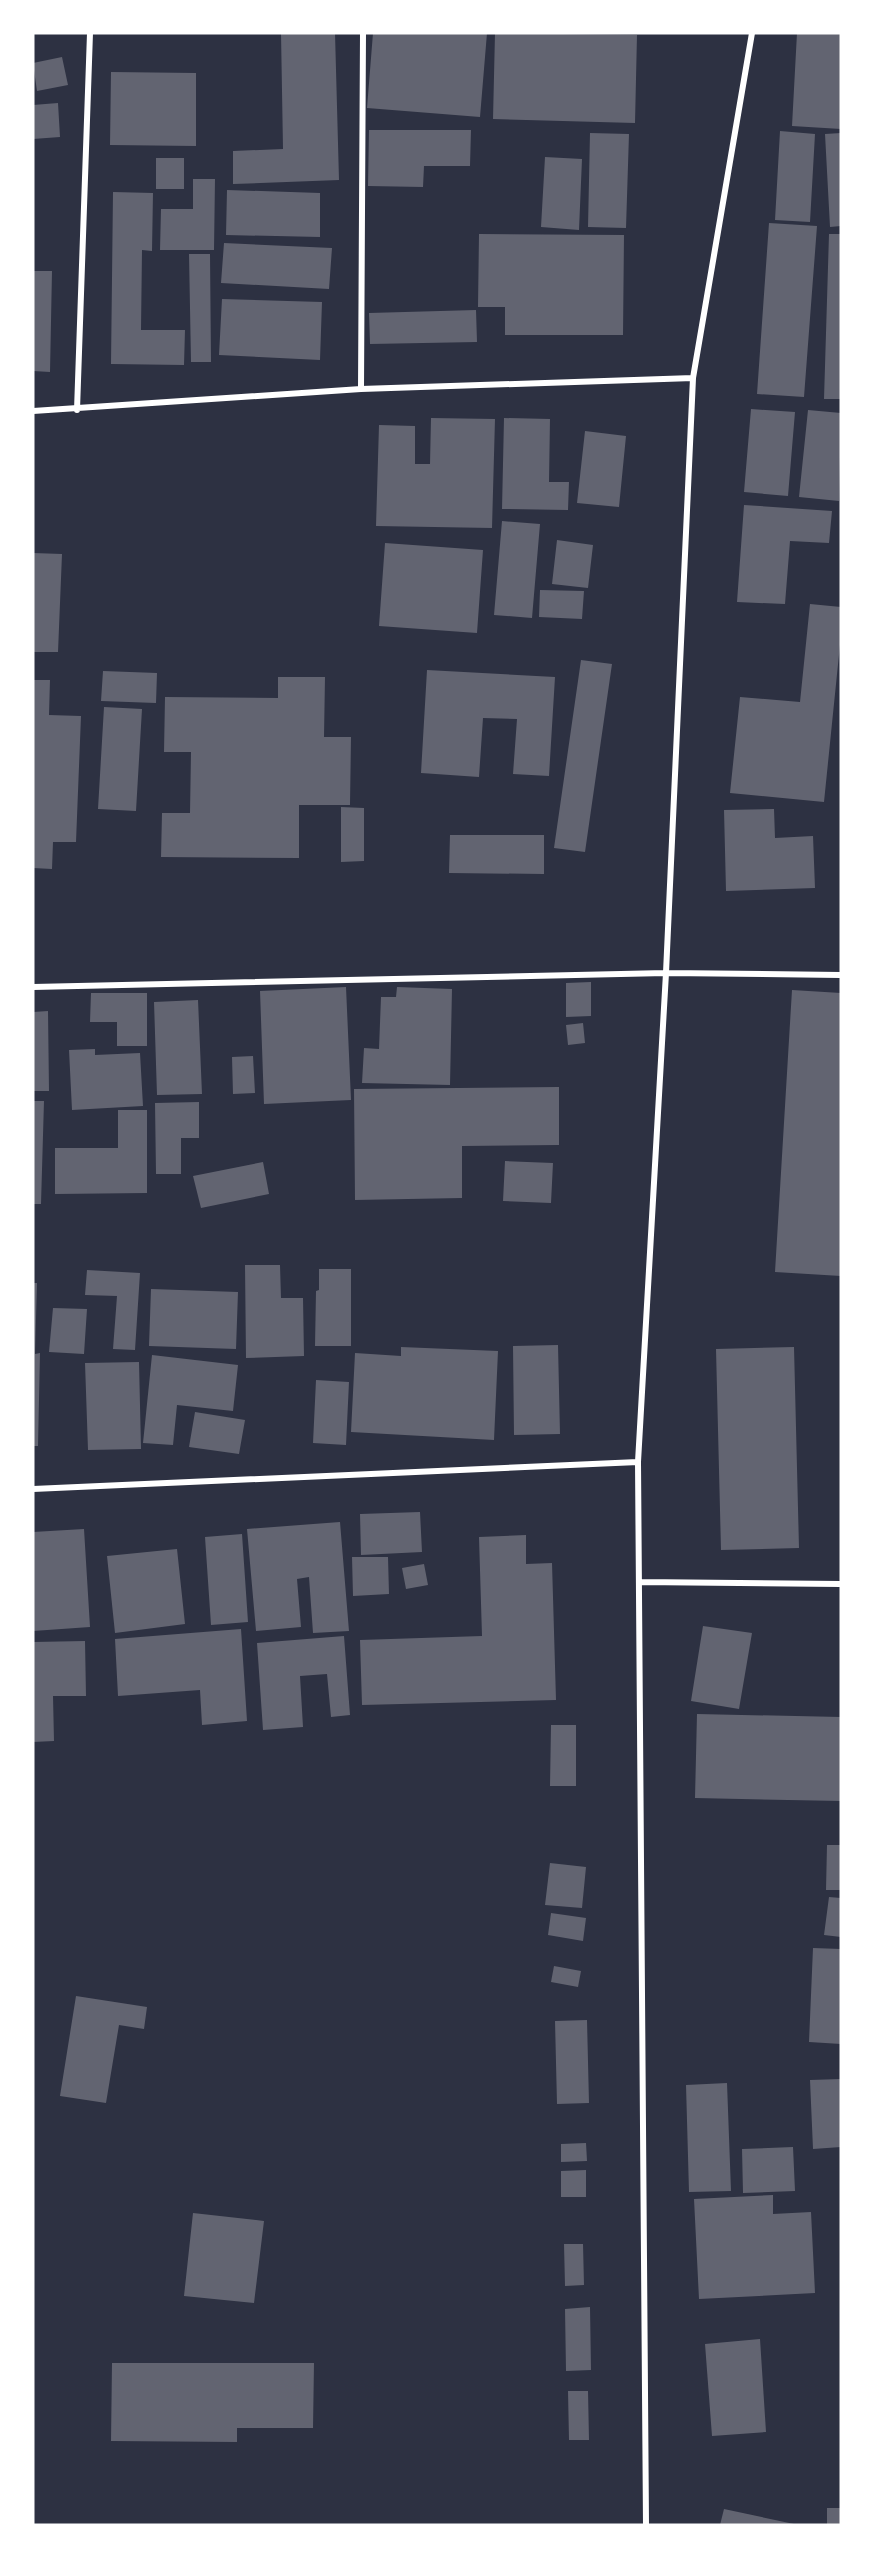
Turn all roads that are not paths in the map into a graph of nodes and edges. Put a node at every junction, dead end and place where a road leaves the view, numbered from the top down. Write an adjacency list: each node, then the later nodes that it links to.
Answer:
1 (90, 33): 6 (street)
2 (363, 33): 5 (street)
3 (753, 33): 4 (street)
4 (693, 378): 5 (street); 8 (street)
5 (361, 389): 6 (street)
6 (78, 410): 7 (street)
7 (33, 411)
8 (666, 973): 9 (street); 10 (street); 11 (street)
9 (841, 975)
10 (33, 987)
11 (638, 1461): 12 (street); 13 (street)
12 (33, 1490)
13 (639, 1582): 14 (street); 15 (street)
14 (841, 1584)
15 (646, 2525)

